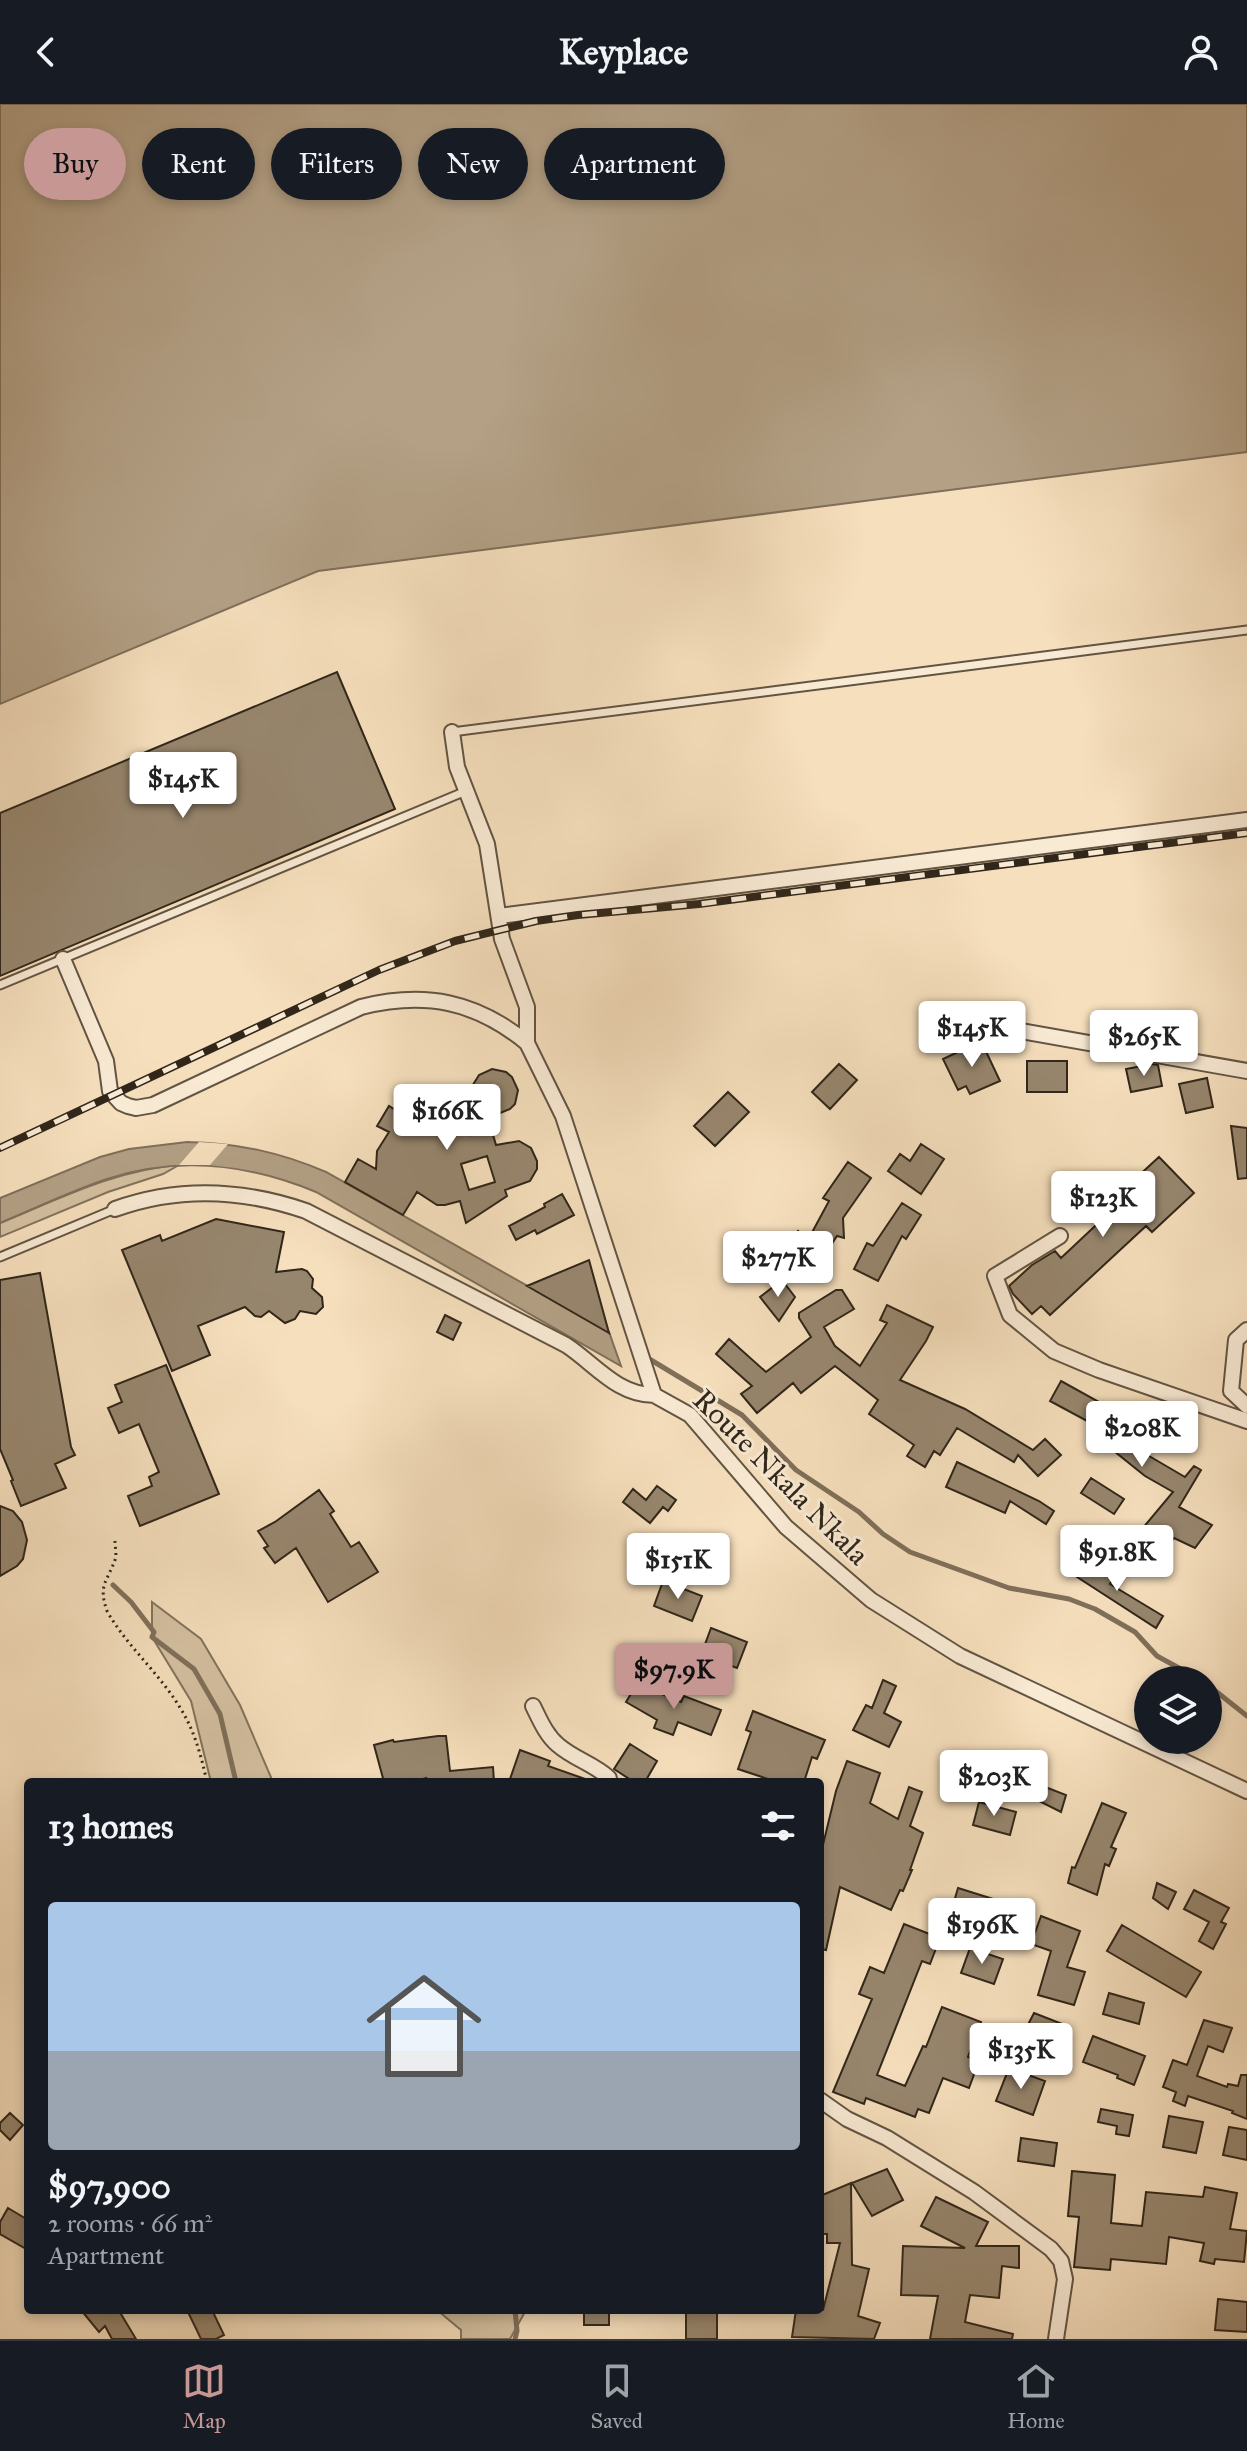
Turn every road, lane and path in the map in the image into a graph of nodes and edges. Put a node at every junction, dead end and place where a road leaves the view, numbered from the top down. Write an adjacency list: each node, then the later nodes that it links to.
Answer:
1 (1247, 630): 2 (lane)
2 (452, 732): 3 (street)
3 (466, 791): 5 (street); 6 (lane)
4 (1247, 820): 5 (street)
5 (499, 916): 9 (street)
6 (63, 959): 7 (lane); 9 (street)
7 (0, 985)
8 (942, 1017): 10 (street)
9 (527, 1043): 15 (street, Route Nkala Nkala)
10 (1247, 1071)
11 (115, 1209): 13 (lane); 15 (street)
12 (1060, 1236): 17 (street)
13 (0, 1257)
14 (1247, 1330): 16 (street)
15 (654, 1395): 22 (street, Route Nkala Nkala)
16 (1247, 1406)
17 (1247, 1421)
18 (115, 1541): 20 (path)
19 (533, 1706): 21 (street)
20 (206, 1778)
21 (609, 1778)
22 (1247, 1791)
23 (824, 2103): 24 (street)
24 (1056, 2339)

